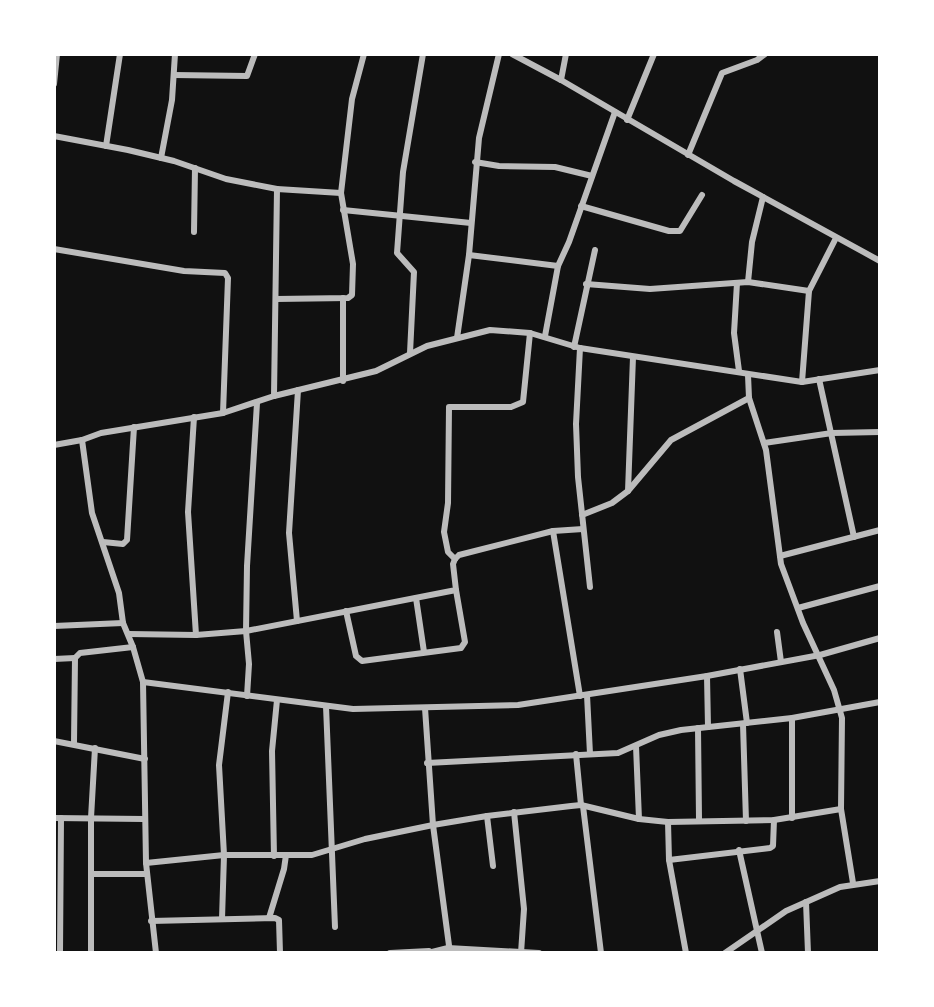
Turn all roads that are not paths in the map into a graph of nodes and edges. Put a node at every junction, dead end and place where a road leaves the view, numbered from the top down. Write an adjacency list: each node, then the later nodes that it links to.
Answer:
1 (120, 54): 20 (street)
2 (175, 54): 14 (street)
3 (255, 54): 14 (street)
4 (364, 54): 27 (street)
5 (423, 54): 32 (street)
6 (499, 54): 23 (street)
7 (514, 54): 15 (street)
8 (566, 54): 15 (street)
9 (644, 54): 11 (street)
10 (765, 54): 12 (street)
11 (654, 56): 18 (street)
12 (756, 57): 21 (street)
13 (56, 58): 16 (street)
14 (174, 75): 22 (street)
15 (561, 80): 17 (street)
16 (54, 84)
17 (615, 112): 18 (street); 25 (street)
18 (627, 120): 21 (street)
19 (54, 136): 20 (street)
20 (106, 146): 22 (street)
21 (688, 155): 29 (street)
22 (161, 158): 24 (street)
23 (475, 162): 25 (street); 33 (street)
24 (195, 168): 26 (street); 34 (street)
25 (592, 176): 30 (street)
26 (277, 189): 27 (street); 46 (street)
27 (341, 193): 31 (street)
28 (702, 195): 30 (street)
29 (763, 197): 35 (street); 41 (street)
30 (581, 206): 40 (street)
31 (343, 210): 32 (street); 45 (street)
32 (400, 215): 33 (street); 51 (street)
33 (471, 223): 38 (street)
34 (194, 232)
35 (836, 238): 39 (street); 44 (street)
36 (54, 249): 63 (street)
37 (595, 250): 43 (street)
38 (469, 255): 40 (street); 49 (street)
39 (880, 261)
40 (558, 266): 48 (street)
41 (748, 282): 42 (street); 44 (street)
42 (737, 283): 43 (street); 54 (street)
43 (586, 284): 50 (street)
44 (809, 291): 58 (street)
45 (343, 298): 46 (street); 57 (street)
46 (276, 299): 60 (street)
47 (530, 333): 48 (street); 49 (street); 79 (street)
48 (545, 336): 50 (street)
49 (457, 338): 51 (street)
50 (577, 347): 52 (street); 72 (street)
51 (410, 353): 57 (street)
52 (633, 357): 54 (street); 71 (street)
53 (880, 370): 56 (street)
54 (739, 371): 55 (street)
55 (748, 375): 58 (street); 61 (street)
56 (819, 379): 58 (street); 67 (street)
57 (343, 381): 59 (street)
58 (802, 382)
59 (298, 390): 60 (street); 86 (street)
60 (274, 396): 62 (street)
61 (749, 398): 69 (street); 71 (street)
62 (257, 403): 63 (street); 89 (street)
63 (223, 413): 64 (street)
64 (194, 417): 65 (street); 92 (street)
65 (134, 427): 68 (street); 77 (street)
66 (880, 432): 67 (street)
67 (832, 433): 69 (street); 76 (street)
68 (82, 440): 70 (street); 77 (street)
69 (764, 443): 78 (street)
70 (54, 445)
71 (628, 491): 72 (street)
72 (582, 515): 73 (street)
73 (583, 529): 75 (street); 81 (street)
74 (880, 530): 76 (street)
75 (553, 531): 79 (street); 105 (street)
76 (854, 537): 78 (street)
77 (103, 542): 87 (street)
78 (780, 556): 84 (street)
79 (455, 559): 82 (street)
80 (880, 586): 84 (street)
81 (590, 587)
82 (456, 590): 83 (street); 95 (street)
83 (416, 598): 85 (street); 95 (street)
84 (798, 608): 96 (street)
85 (346, 611): 86 (street); 95 (street)
86 (297, 621): 89 (street)
87 (123, 623): 88 (street); 91 (street)
88 (54, 626)
89 (246, 631): 92 (street); 104 (street)
90 (777, 632): 99 (street)
91 (129, 634): 92 (street); 94 (street)
92 (196, 635)
93 (880, 638): 96 (street)
94 (133, 647): 97 (street); 102 (street)
95 (424, 652)
96 (820, 655): 99 (street); 110 (street)
97 (75, 658): 98 (street); 116 (street)
98 (54, 659)
99 (781, 662): 100 (street)
100 (740, 669): 101 (street); 112 (street)
101 (707, 676): 105 (street); 113 (street)
102 (143, 682): 103 (street); 121 (street)
103 (228, 692): 104 (street); 139 (street)
104 (247, 696): 106 (street)
105 (584, 696): 109 (street); 120 (street)
106 (277, 700): 108 (street); 141 (street)
107 (880, 702): 110 (street)
108 (326, 706): 109 (street); 137 (street)
109 (425, 708): 122 (street)
110 (840, 710): 111 (street); 124 (street)
111 (792, 718): 112 (street); 129 (street)
112 (745, 724): 113 (street); 134 (street)
113 (708, 727): 114 (street)
114 (698, 728): 117 (street); 132 (street)
115 (54, 741): 116 (street)
116 (74, 743): 118 (street)
117 (636, 746): 120 (street); 131 (street)
118 (95, 748): 121 (street); 128 (street)
119 (576, 754): 120 (street); 122 (street); 123 (street)
120 (590, 754)
121 (145, 759): 130 (street)
122 (427, 763): 136 (street)
123 (582, 805): 125 (street); 131 (street); 165 (street)
124 (841, 809): 129 (street); 148 (street)
125 (514, 812): 126 (street); 158 (street)
126 (487, 816): 136 (street); 144 (street)
127 (58, 818): 128 (street); 149 (street)
128 (91, 818): 130 (street); 145 (street)
129 (792, 818): 133 (street)
130 (144, 819): 143 (street)
131 (639, 819): 135 (street)
132 (699, 819): 134 (street); 135 (street)
133 (774, 820): 134 (street); 138 (street)
134 (746, 821)
135 (668, 822): 142 (street)
136 (433, 825): 137 (street); 156 (street)
137 (330, 850): 140 (street); 154 (street)
138 (739, 850): 142 (street); 155 (street)
139 (224, 855): 141 (street); 143 (street); 152 (street)
140 (286, 855): 141 (street); 151 (street)
141 (274, 856)
142 (669, 860): 166 (street)
143 (146, 863): 146 (street)
144 (493, 866)
145 (91, 874): 146 (street); 160 (street)
146 (147, 874): 153 (street)
147 (880, 881): 148 (street)
148 (853, 883): 150 (street)
149 (57, 893): 159 (street)
150 (806, 902): 155 (street); 169 (street)
151 (269, 918): 152 (street); 162 (street)
152 (222, 919): 153 (street)
153 (151, 921): 161 (street)
154 (335, 927)
155 (758, 929): 167 (street); 168 (street)
156 (449, 950): 157 (street); 158 (street)
157 (429, 952): 163 (street)
158 (522, 952): 164 (street)
159 (60, 953)
160 (91, 953)
161 (156, 953)
162 (280, 953)
163 (390, 953)
164 (539, 953)
165 (601, 953)
166 (686, 953)
167 (725, 953)
168 (762, 953)
169 (808, 953)

